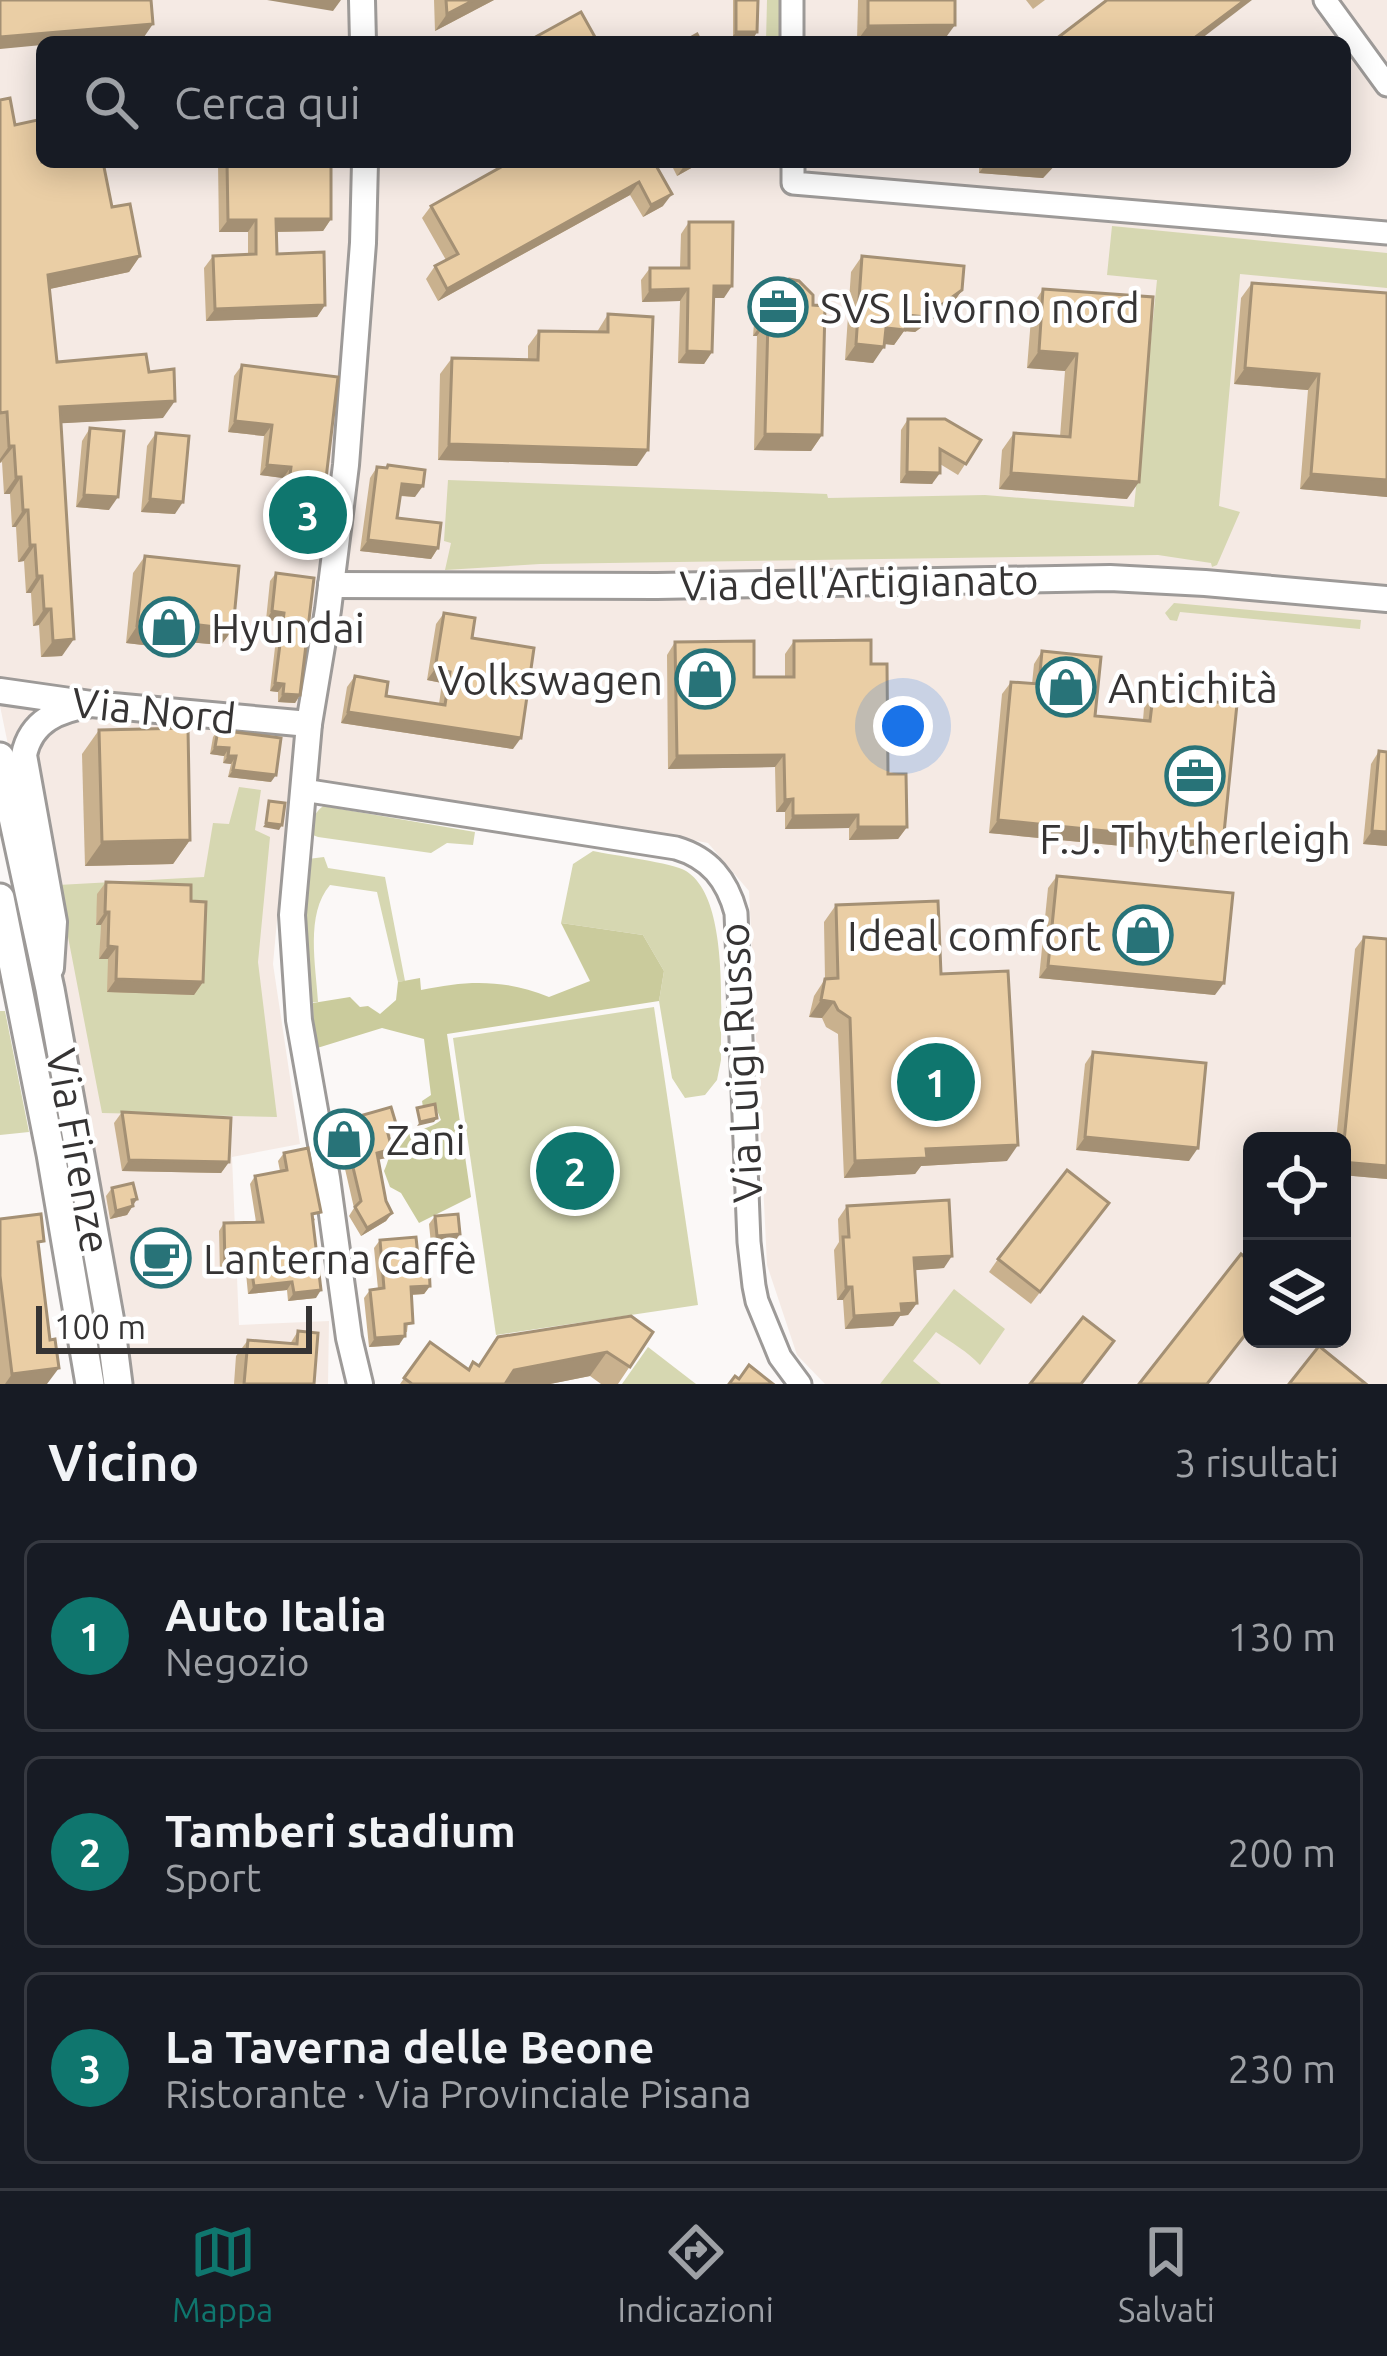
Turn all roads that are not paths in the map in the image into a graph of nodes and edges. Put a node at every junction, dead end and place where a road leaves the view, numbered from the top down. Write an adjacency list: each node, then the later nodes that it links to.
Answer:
1 (362, 0): 4 (street)
2 (791, 0): 5 (street)
3 (1325, 0): 6 (street)
4 (363, 36)
5 (792, 36)
6 (1351, 36)
7 (1351, 36): 8 (street)
8 (1387, 86)
9 (365, 168): 12 (street)
10 (793, 168): 11 (street)
11 (1387, 233)
12 (331, 585): 13 (street, Via dell'Artigianato); 16 (street)
13 (1387, 599)
14 (0, 691): 15 (street, Via Nord)
15 (91, 704): 16 (street, Via Nord); 20 (street, Via Firenze)
16 (309, 724): 18 (street)
17 (0, 757): 20 (main road, Via Firenze)
18 (303, 790): 23 (street); 24 (street, Via Luigi Russo)
19 (0, 898): 21 (main road, Via Firenze)
20 (50, 989): 22 (main road, Via Firenze)
21 (90, 1384)
22 (118, 1384)
23 (360, 1384)
24 (800, 1384)

